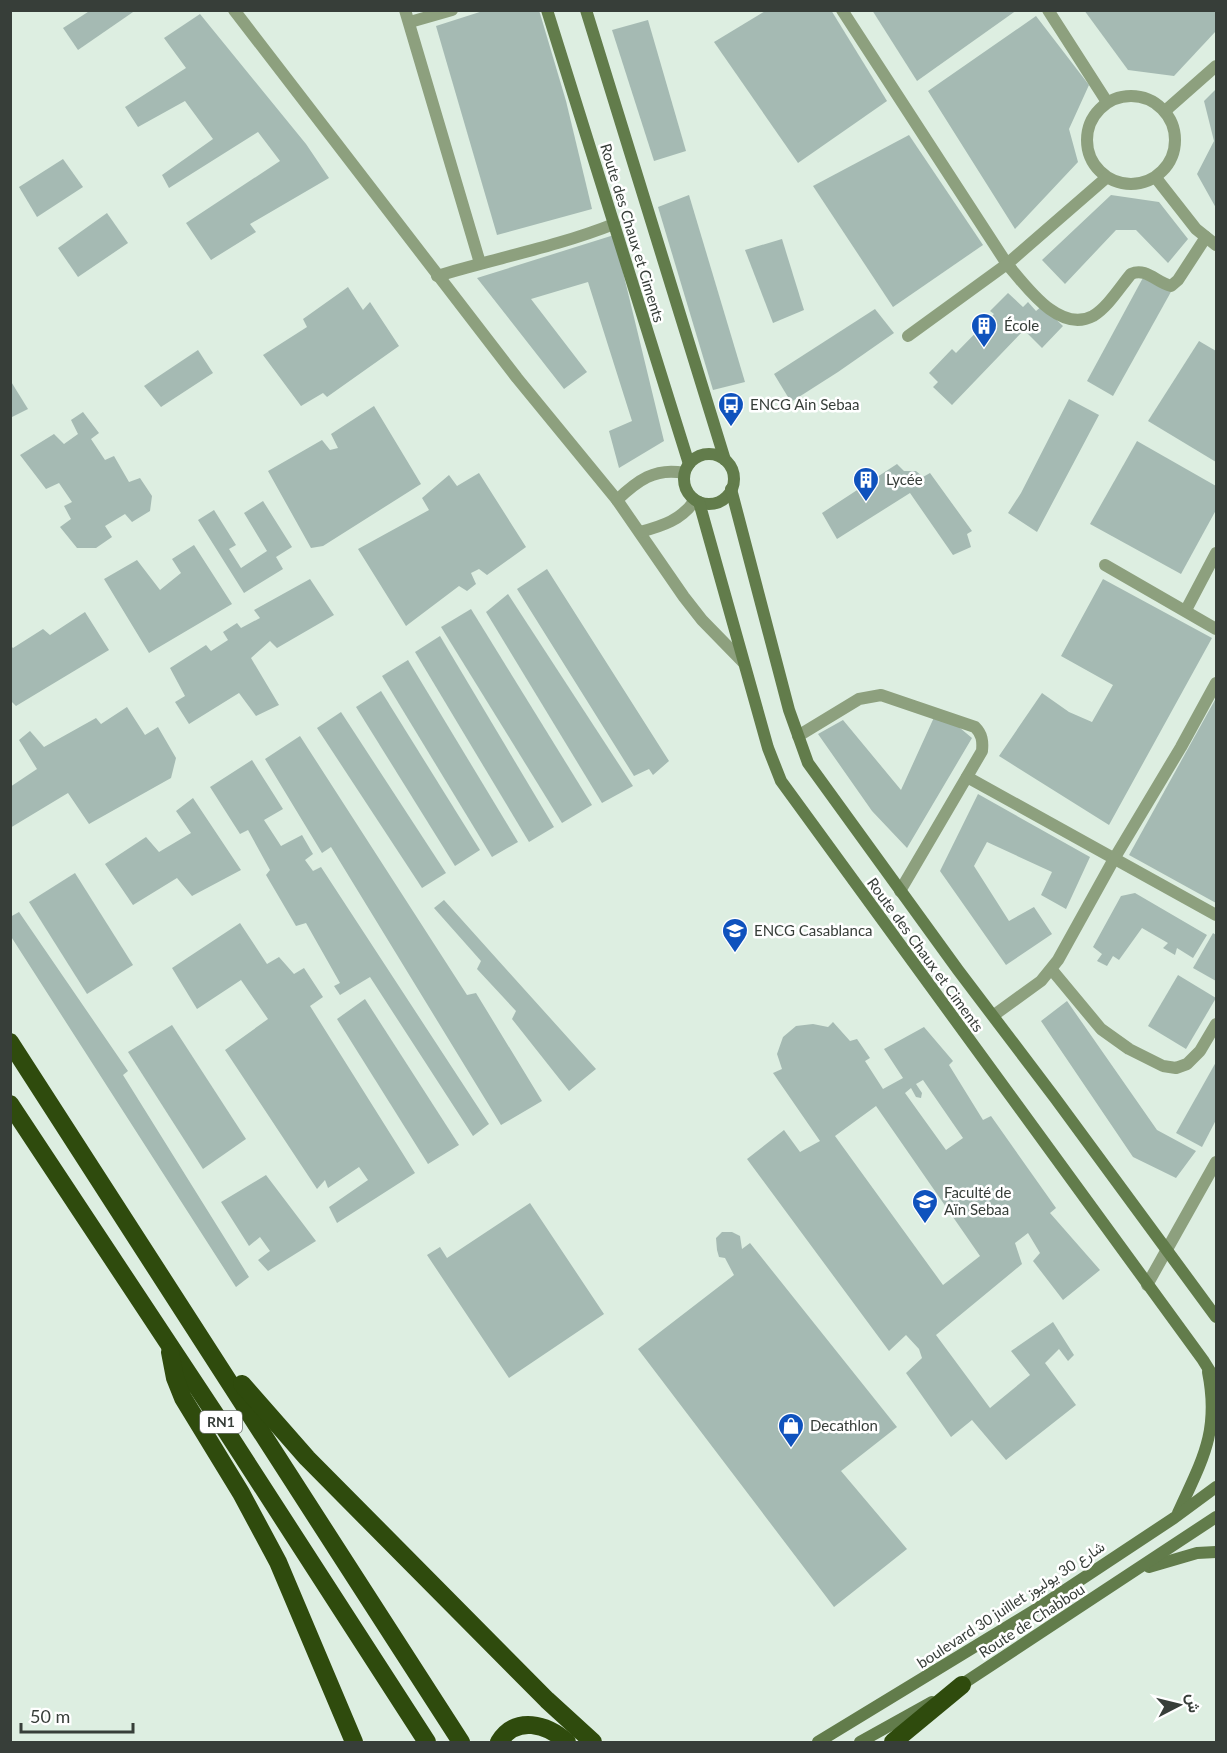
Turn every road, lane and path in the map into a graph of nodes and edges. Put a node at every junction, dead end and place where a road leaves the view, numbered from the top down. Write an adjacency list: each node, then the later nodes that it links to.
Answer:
1 (234, 10): 18 (street)
2 (452, 10): 7 (street)
3 (547, 10): 13 (street, Route des Chaux et Ciments)
4 (586, 10): 20 (street, Route des Chaux et Ciments)
5 (842, 10): 17 (street)
6 (1048, 10): 9 (street)
7 (408, 16): 16 (street)
8 (1216, 66): 10 (street)
9 (1107, 102): 10 (street); 11 (street)
10 (1165, 111): 12 (street)
11 (1106, 178): 12 (street); 17 (street)
12 (1156, 178): 14 (street)
13 (614, 224): 16 (street); 21 (street, Route des Chaux et Ciments)
14 (1206, 237): 15 (street); 17 (street)
15 (1216, 245)
16 (480, 263): 18 (street)
17 (1007, 264): 19 (street)
18 (437, 276): 23 (street)
19 (908, 336)
20 (725, 460): 21 (street); 22 (street)
21 (686, 468): 23 (street); 24 (street)
22 (731, 489): 24 (street); 32 (street, Route des Chaux et Ciments)
23 (617, 500): 25 (street)
24 (697, 501): 25 (street); 30 (street, Route des Chaux et Ciments)
25 (640, 532): 30 (street)
26 (1216, 553): 28 (street)
27 (1105, 566): 28 (street)
28 (1186, 610): 29 (street)
29 (1216, 629)
30 (743, 662): 44 (street, Route des Chaux et Ciments)
31 (1216, 683): 34 (street)
32 (798, 736): 33 (street); 35 (street, Route des Chaux et Ciments)
33 (967, 777): 34 (street); 35 (street)
34 (1114, 858): 36 (street); 37 (street)
35 (900, 891): 38 (street, Route des Chaux et Ciments)
36 (1216, 915)
37 (1052, 970): 38 (street); 39 (street)
38 (994, 1015): 43 (street, Route des Chaux et Ciments)
39 (1216, 1024)
40 (10, 1042): 46 (highway, RN1)
41 (10, 1104): 47 (highway, RN1)
42 (1216, 1162): 43 (street)
43 (1167, 1249): 44 (street); 45 (street, Route des Chaux et Ciments)
44 (1147, 1285): 48 (street, Route des Chaux et Ciments)
45 (1216, 1317)
46 (202, 1337): 58 (highway, RN1); 61 (highway)
47 (170, 1347): 56 (highway); 57 (highway, RN1)
48 (1207, 1365): 49 (street, Route des Chaux et Ciments); 51 (street)
49 (1216, 1381)
50 (1216, 1486): 51 (street, boulevard 30 juillet شارع 30 يوليوز)
51 (1176, 1516): 62 (street, boulevard 30 juillet شارع 30 يوليوز)
52 (1216, 1518): 54 (street, Route de Chabbou)
53 (1216, 1552): 54 (street)
54 (1137, 1570): 55 (street, Route de Chabbou)
55 (962, 1685): 63 (street, Route de Chabbou); 64 (highway)
56 (354, 1743)
57 (427, 1743)
58 (461, 1743)
59 (499, 1743): 60 (highway)
60 (567, 1743)
61 (593, 1743)
62 (818, 1743)
63 (860, 1743)
64 (893, 1743)

